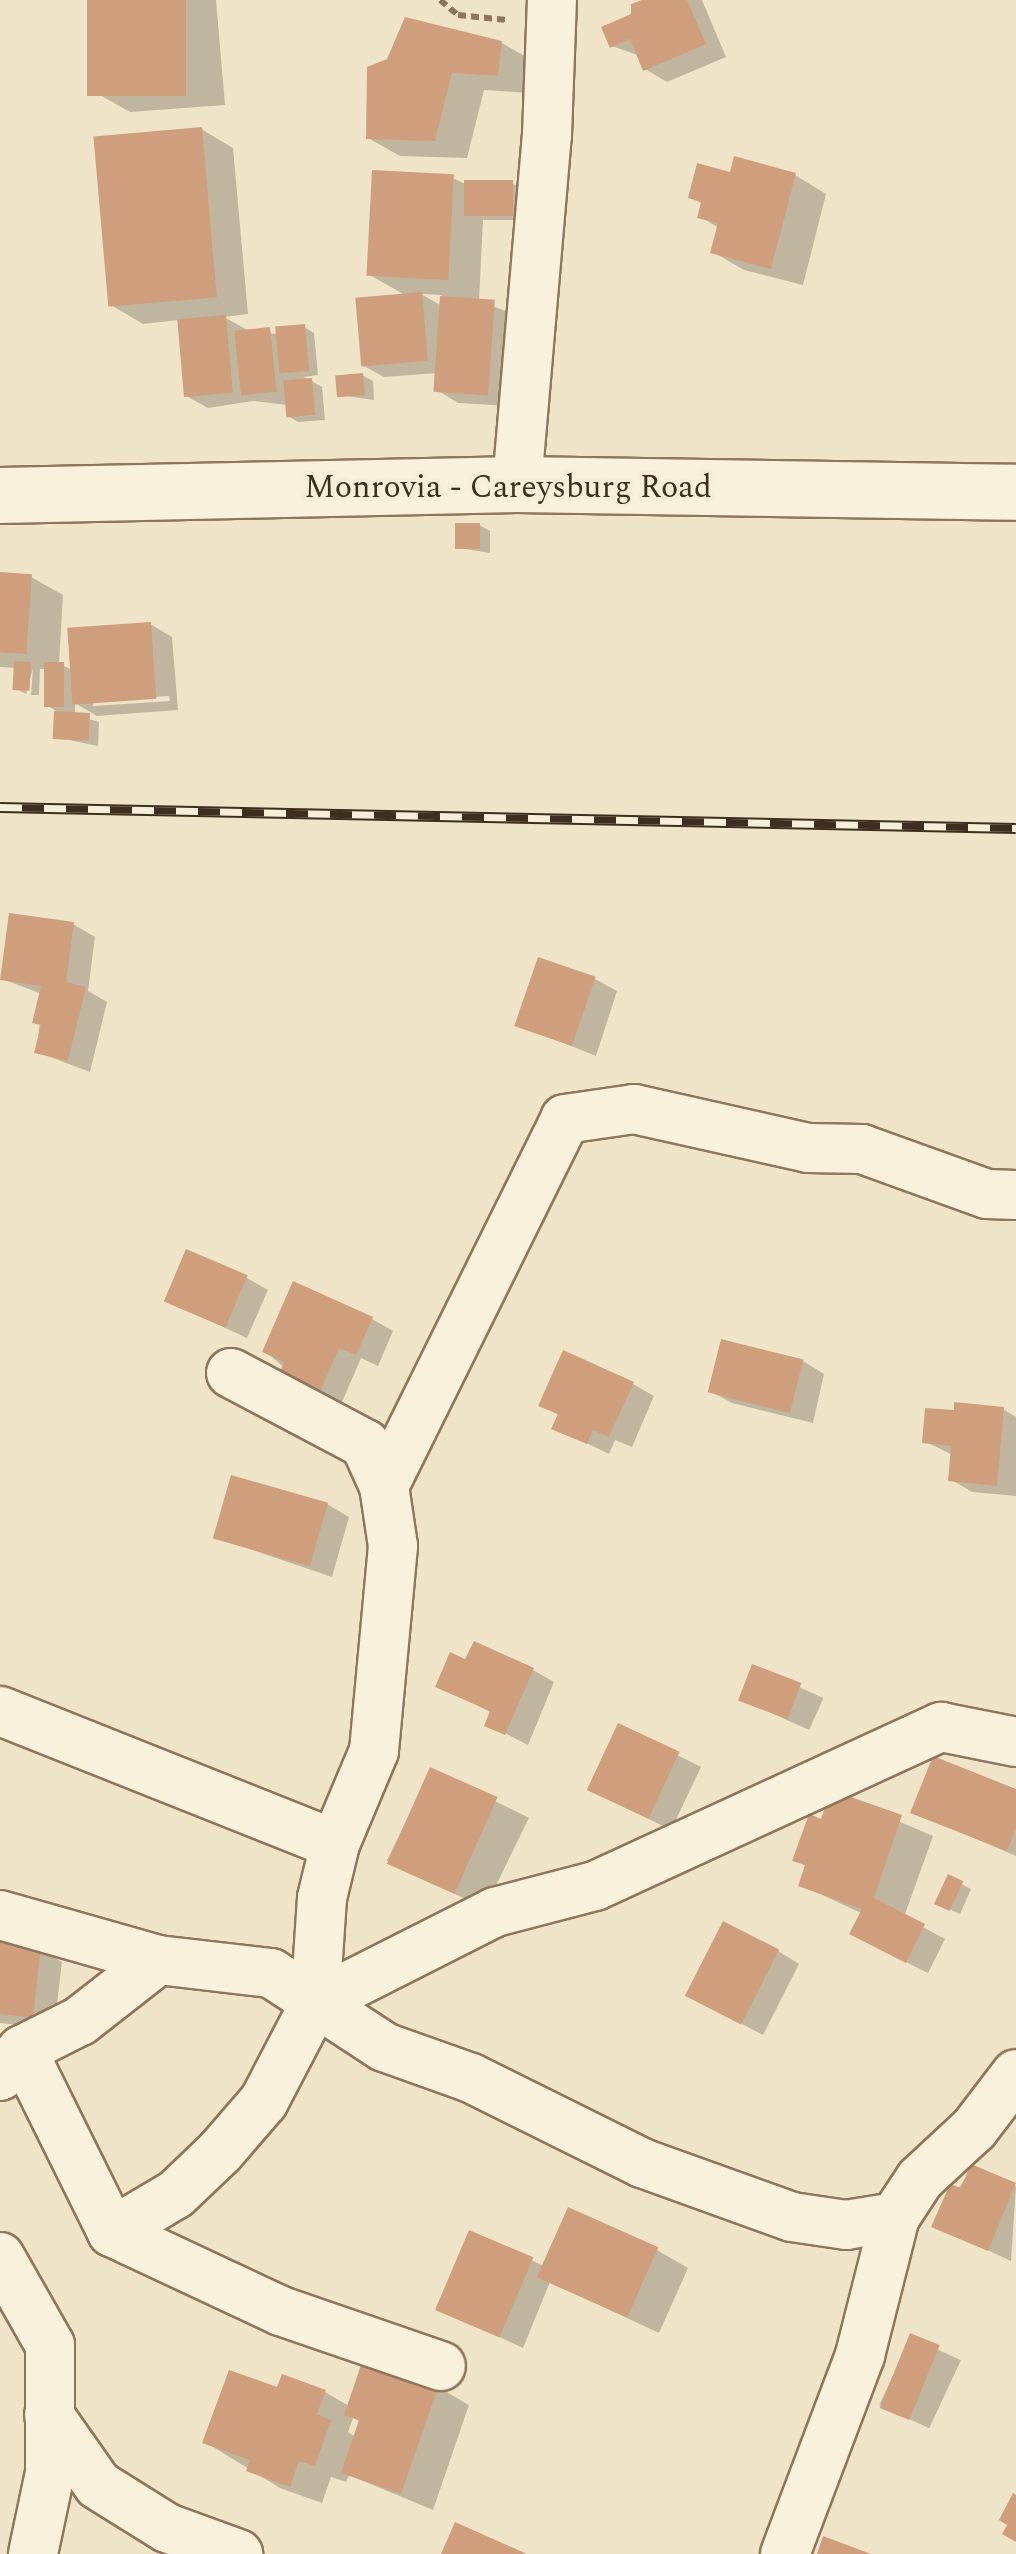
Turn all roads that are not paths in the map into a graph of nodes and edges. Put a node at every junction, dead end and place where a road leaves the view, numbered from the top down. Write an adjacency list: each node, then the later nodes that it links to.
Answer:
1 (552, 0): 2 (street)
2 (517, 484): 3 (main road, Monrovia - Careysburg Road); 4 (main road, Monrovia - Careysburg Road)
3 (1016, 492)
4 (0, 494)
5 (1016, 1195): 7 (street)
6 (232, 1374): 7 (street)
7 (384, 1486): 10 (street)
8 (0, 1711): 10 (street)
9 (1016, 1742): 13 (street)
10 (335, 1844): 13 (street)
11 (0, 1915): 12 (street)
12 (158, 1960): 13 (street); 14 (street)
13 (314, 2003): 16 (street); 17 (street)
14 (11, 2063): 17 (street)
15 (1016, 2074): 16 (street)
16 (895, 2217): 23 (street)
17 (112, 2232): 19 (street)
18 (0, 2257): 20 (street)
19 (441, 2366)
20 (48, 2416): 21 (street); 22 (street)
21 (33, 2554)
22 (238, 2554)
23 (785, 2554)

